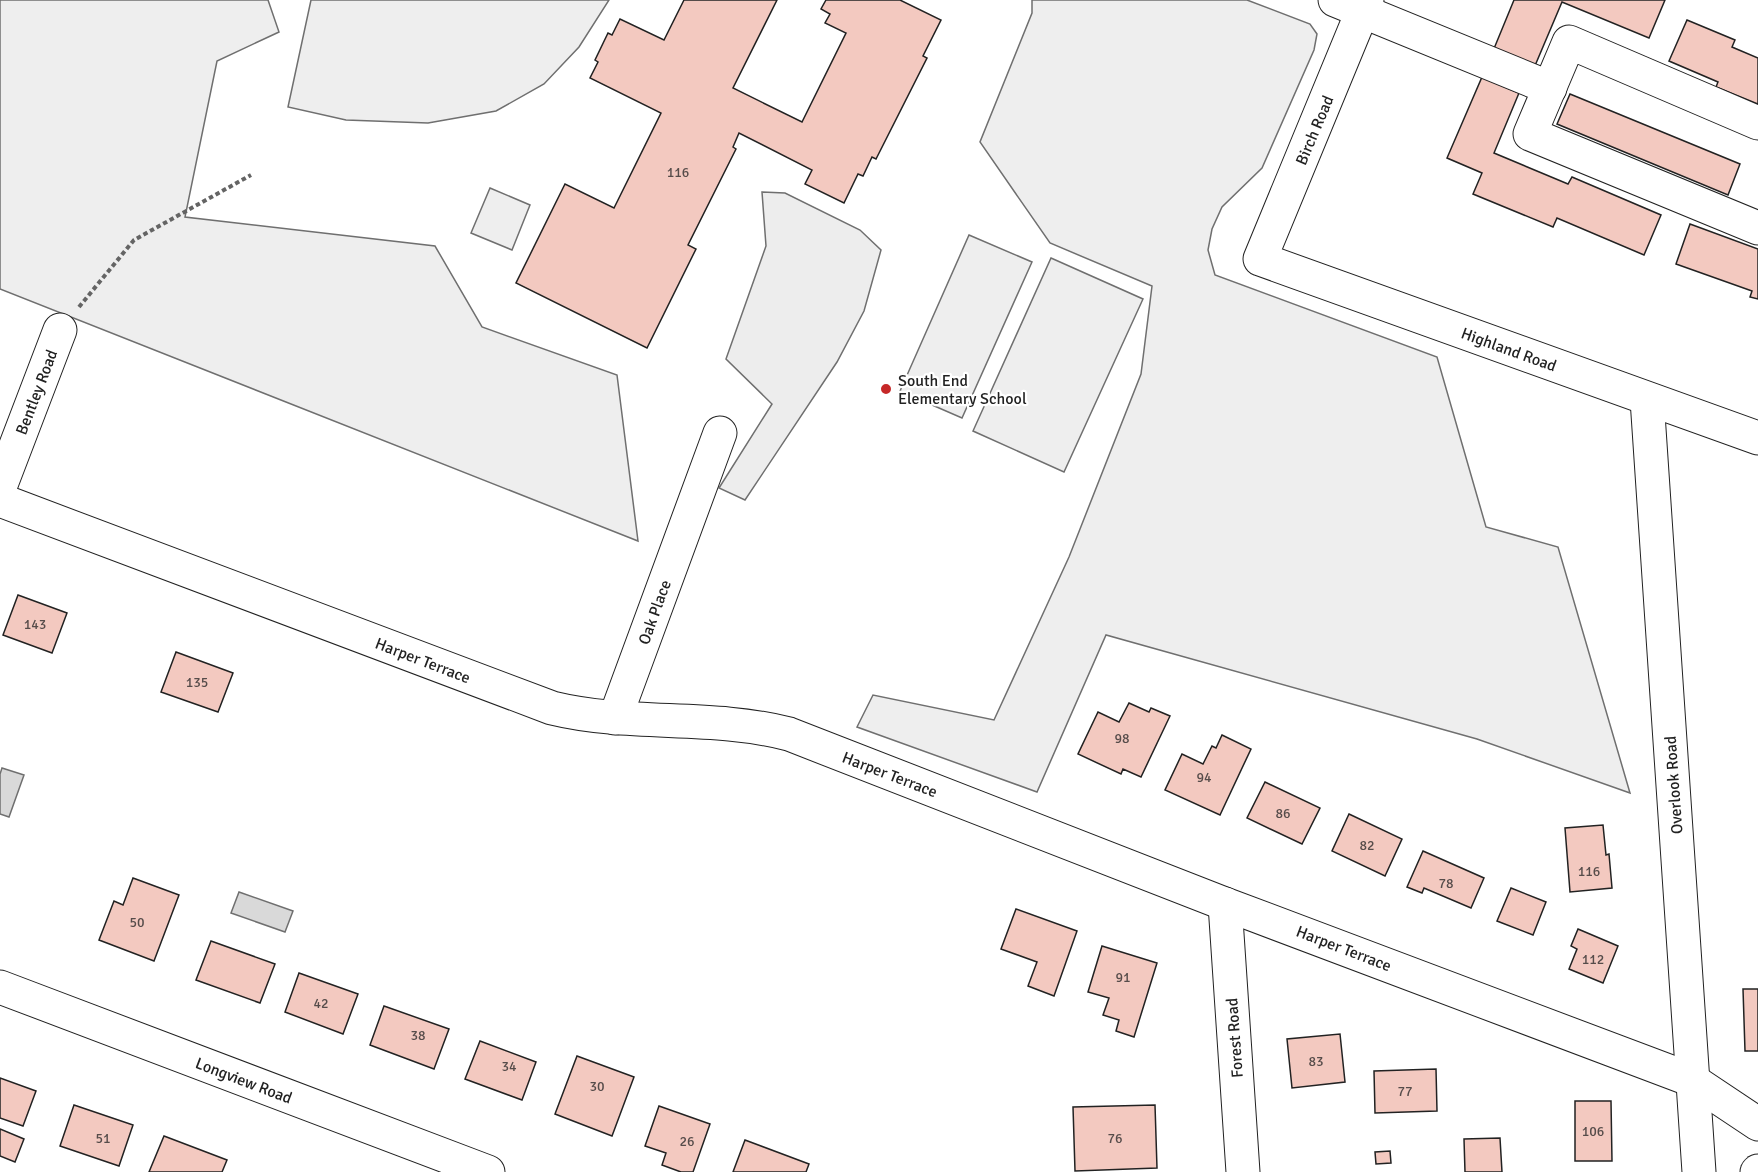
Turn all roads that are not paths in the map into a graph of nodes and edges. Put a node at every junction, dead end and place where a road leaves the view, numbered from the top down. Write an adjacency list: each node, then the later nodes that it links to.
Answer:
1 (1355, 4): 2 (street); 5 (street, Birch Road)
2 (1550, 88): 3 (street); 4 (street)
3 (1758, 123)
4 (1758, 228)
5 (1260, 259): 7 (street, Highland Road)
6 (60, 330): 10 (street, Bentley Road)
7 (1647, 399): 9 (street, Highland Road); 15 (street, Overlook Road)
8 (720, 433): 12 (street, Oak Place)
9 (1758, 438)
10 (0, 487)
11 (0, 500): 12 (street, Harper Terrace)
12 (615, 718): 13 (street, Harper Terrace)
13 (1225, 903): 15 (street, Harper Terrace); 18 (street, Forest Road)
14 (0, 987): 17 (street, Longview Road)
15 (1692, 1080): 16 (street, Harper Terrace); 19 (street, Overlook Road)
16 (1758, 1124)
17 (488, 1172)
18 (1243, 1172)
19 (1699, 1172)

